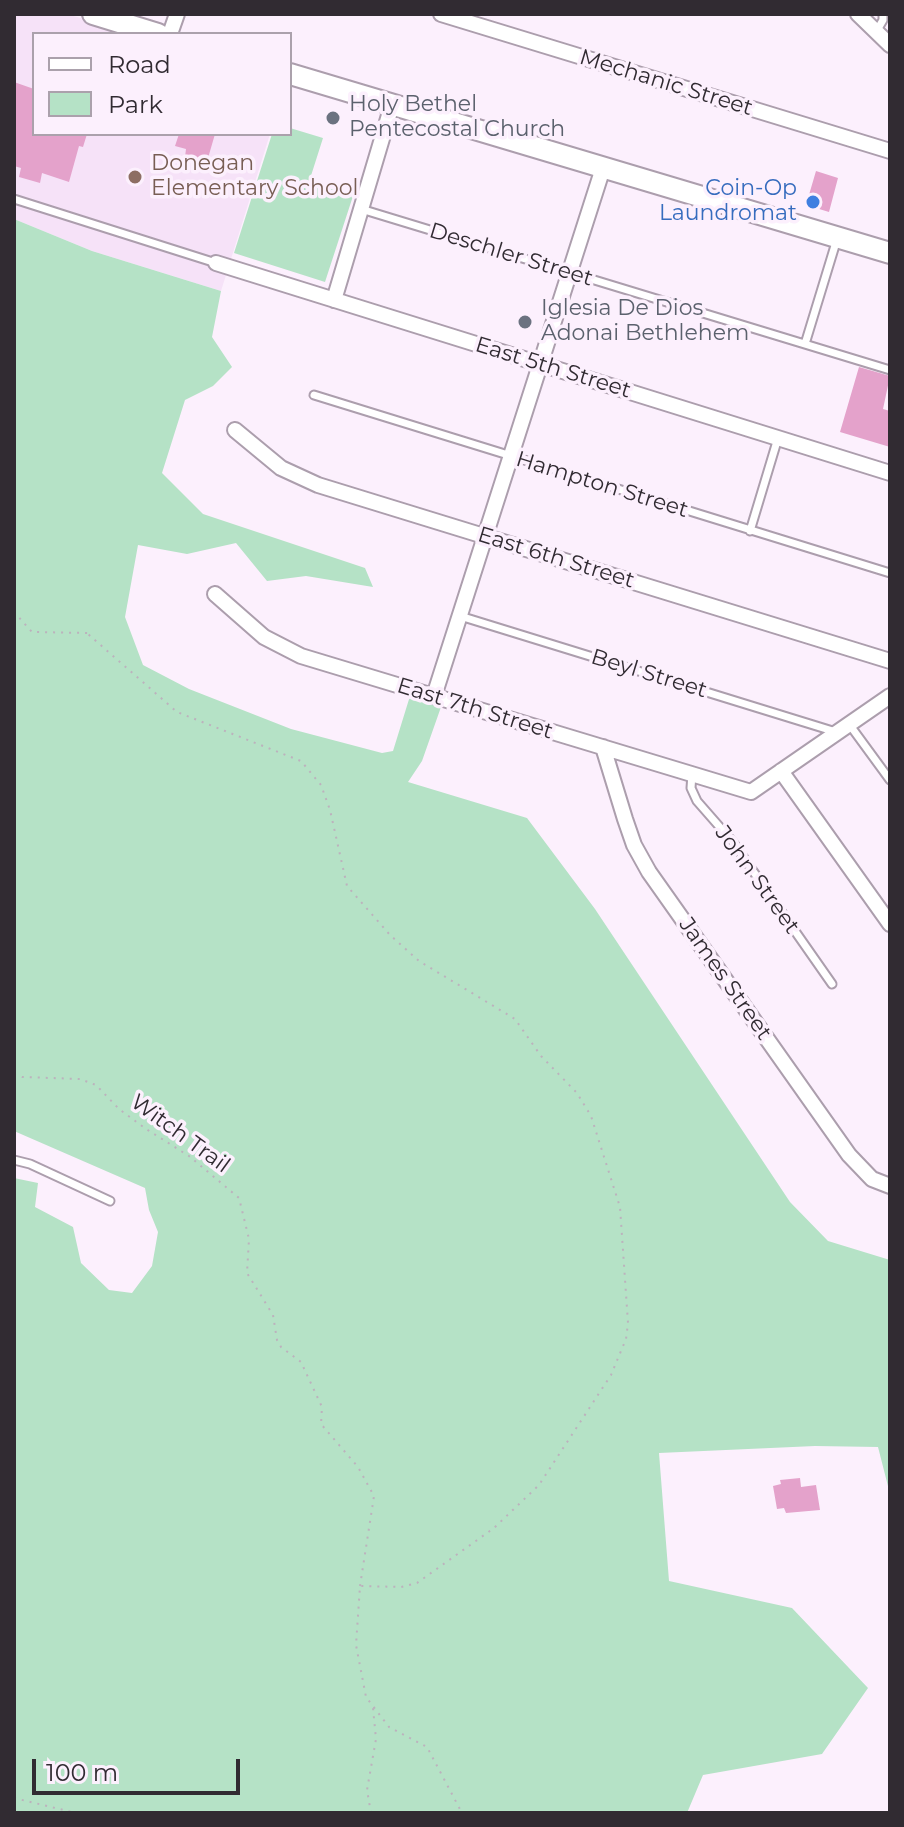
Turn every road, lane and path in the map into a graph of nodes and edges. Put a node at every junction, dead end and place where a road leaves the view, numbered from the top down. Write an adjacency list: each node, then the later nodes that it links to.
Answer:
1 (93, 14): 5 (main road)
2 (441, 14): 10 (street, Mechanic Street)
3 (858, 14): 6 (street)
4 (883, 14): 6 (lane)
5 (152, 32)
6 (876, 32): 7 (street)
7 (890, 45)
8 (292, 75): 9 (main road)
9 (392, 105): 11 (main road); 13 (street)
10 (890, 151)
11 (603, 168): 14 (main road); 17 (street)
12 (14, 199): 16 (lane)
13 (361, 209): 17 (lane, Deschler Street); 18 (street)
14 (838, 237): 15 (main road); 19 (lane)
15 (890, 253)
16 (216, 263): 18 (street, East 5th Street)
17 (570, 272): 19 (lane, Deschler Street); 20 (street)
18 (334, 300): 20 (street, East 5th Street)
19 (805, 344): 21 (lane, Deschler Street)
20 (540, 364): 24 (street, East 5th Street); 25 (street)
21 (890, 370)
22 (314, 395): 25 (lane, Hampton Street)
23 (235, 430): 28 (street, East 6th Street)
24 (778, 438): 26 (street, East 5th Street); 27 (lane)
25 (511, 457): 27 (lane, Hampton Street); 28 (street)
26 (890, 473)
27 (750, 531): 29 (lane, Hampton Street)
28 (486, 537): 32 (street); 33 (street, East 6th Street)
29 (890, 573)
30 (215, 594): 34 (street, East 7th Street)
31 (14, 612): 47 (path)
32 (460, 616): 34 (street); 36 (lane, Beyl Street)
33 (890, 661)
34 (434, 696): 37 (street, East 7th Street)
35 (890, 696): 36 (street)
36 (843, 728): 38 (street); 40 (lane)
37 (603, 747): 39 (street, East 7th Street); 45 (street, James Street)
38 (781, 771): 39 (street, East 7th Street); 41 (street)
39 (692, 774): 42 (lane, John Street)
40 (890, 780)
41 (890, 924)
42 (832, 984)
43 (14, 1075): 47 (path, Witch Trail)
44 (14, 1160): 46 (lane)
45 (888, 1186)
46 (110, 1201)
47 (360, 1586): 48 (path, Witch Trail)
48 (373, 1707): 51 (path); 52 (path)
49 (14, 1798): 50 (path)
50 (76, 1813)
51 (371, 1813)
52 (462, 1813)

